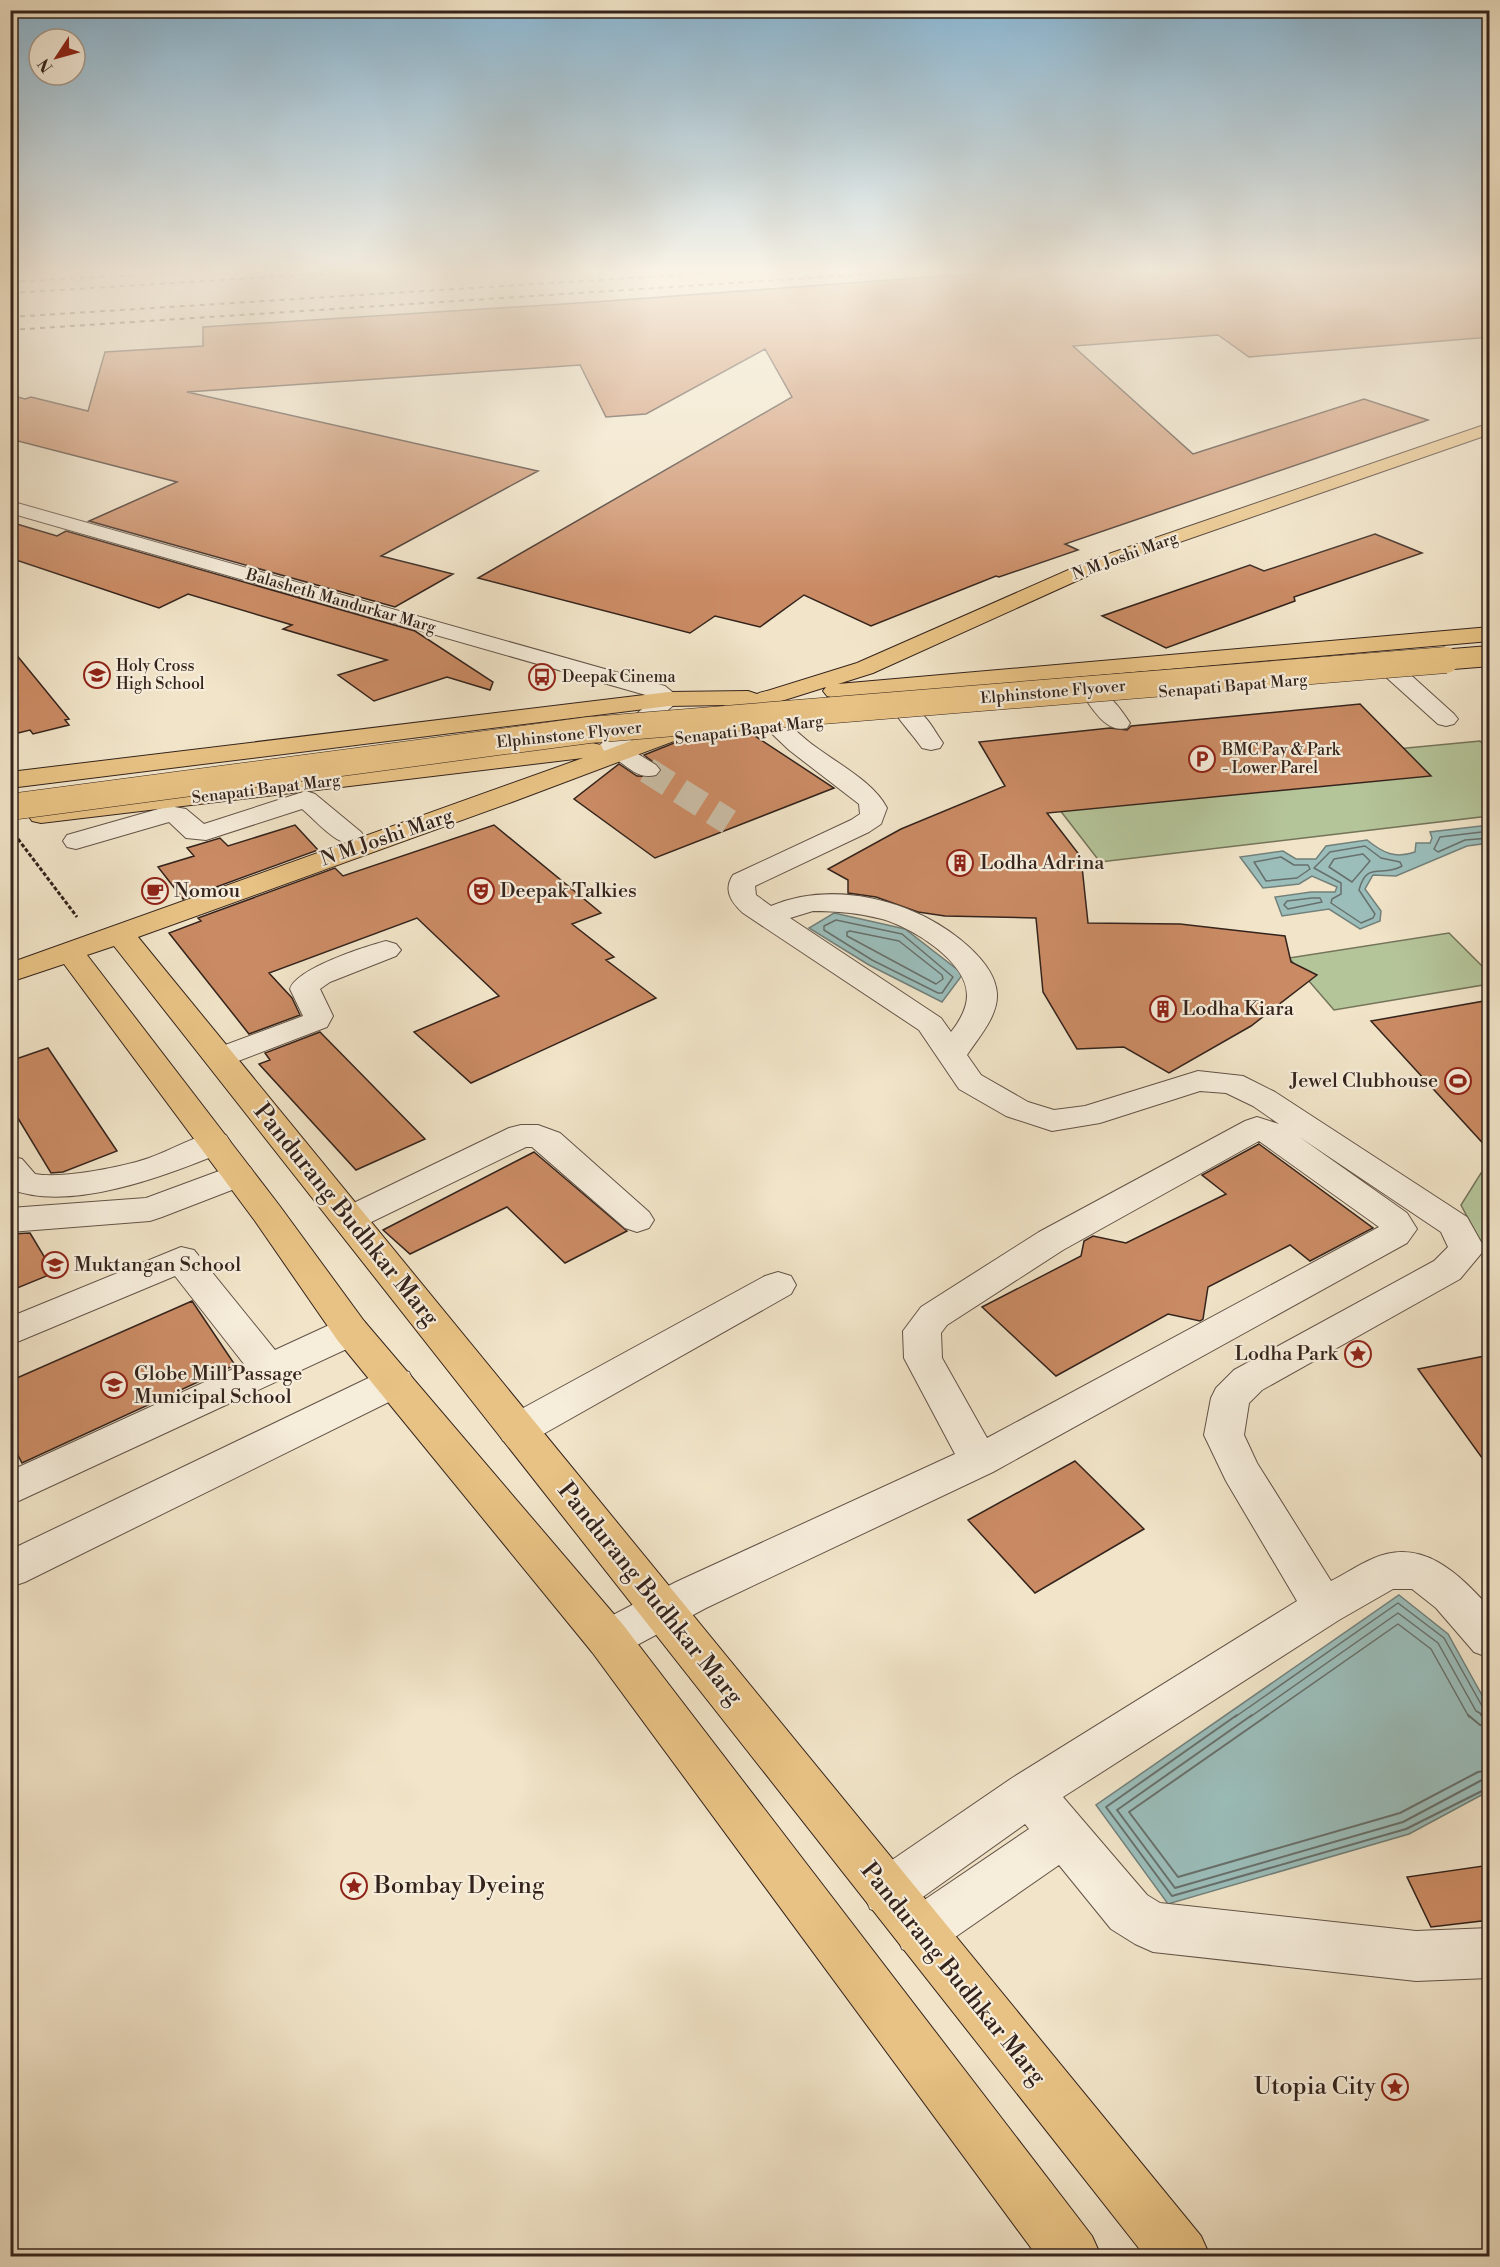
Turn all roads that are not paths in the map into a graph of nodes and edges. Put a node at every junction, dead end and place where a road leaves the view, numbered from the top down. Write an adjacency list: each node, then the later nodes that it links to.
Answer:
1 (1490, 428): 7 (main road, N M Joshi Marg)
2 (10, 507): 12 (street, Balasheth Mandurkar Marg)
3 (1490, 634): 9 (main road, Senapati Bapat Marg)
4 (1490, 644): 22 (main road, Elphinstone Flyover)
5 (1490, 656): 23 (main road, Elphinstone Flyover, bridge)
6 (1490, 665): 8 (main road, Senapati Bapat Marg)
7 (865, 668): 9 (main road); 10 (main road, N M Joshi Marg)
8 (1395, 673): 11 (main road, Senapati Bapat Marg); 14 (street)
9 (887, 686): 10 (main road, Senapati Bapat Marg); 13 (main road)
10 (767, 698): 12 (main road, Senapati Bapat Marg); 15 (street); 17 (main road)
11 (1087, 698): 13 (main road, Senapati Bapat Marg); 16 (street)
12 (669, 699): 19 (street); 21 (main road, Senapati Bapat Marg)
13 (907, 713): 15 (main road, Senapati Bapat Marg); 18 (street)
14 (1446, 720)
15 (776, 724): 17 (main road, Senapati Bapat Marg); 27 (street)
16 (1108, 725)
17 (654, 741): 19 (main road, N M Joshi Marg)
18 (931, 743)
19 (614, 751): 20 (street); 24 (main road, Senapati Bapat Marg); 28 (main road, N M Joshi Marg)
20 (648, 770)
21 (10, 780)
22 (10, 792)
23 (10, 807)
24 (14, 828)
25 (352, 838): 26 (street)
26 (76, 842)
27 (776, 915): 31 (street); 31 (street)
28 (94, 942): 30 (main road, N M Joshi Marg); 32 (main road, Pandurang Budhkar Marg); 33 (main road)
29 (386, 950): 32 (street)
30 (10, 973)
31 (958, 1044): 47 (street)
32 (220, 1058): 35 (main road, Pandurang Budhkar Marg)
33 (226, 1159): 34 (street); 36 (street); 39 (main road)
34 (10, 1167)
35 (349, 1219): 37 (street); 43 (main road, Pandurang Budhkar Marg)
36 (10, 1220)
37 (637, 1220)
38 (778, 1285): 43 (street)
39 (351, 1331): 41 (street); 42 (main road)
40 (10, 1332): 41 (street)
41 (269, 1369): 45 (street)
42 (395, 1382): 46 (street); 49 (main road)
43 (517, 1430): 48 (main road, Pandurang Budhkar Marg)
44 (979, 1461): 44 (street); 48 (street)
45 (10, 1489)
46 (10, 1570)
47 (1324, 1607): 50 (street); 51 (street)
48 (663, 1609): 49 (street); 53 (main road, Pandurang Budhkar Marg)
49 (608, 1639): 56 (main road)
50 (1490, 1639)
51 (1029, 1793): 52 (street); 53 (street)
52 (1063, 1834): 54 (street); 55 (street)
53 (888, 1893): 54 (main road, Pandurang Budhkar Marg)
54 (920, 1932): 57 (main road, Pandurang Budhkar Marg)
55 (1490, 1953)
56 (1072, 2256)
57 (1181, 2256)

